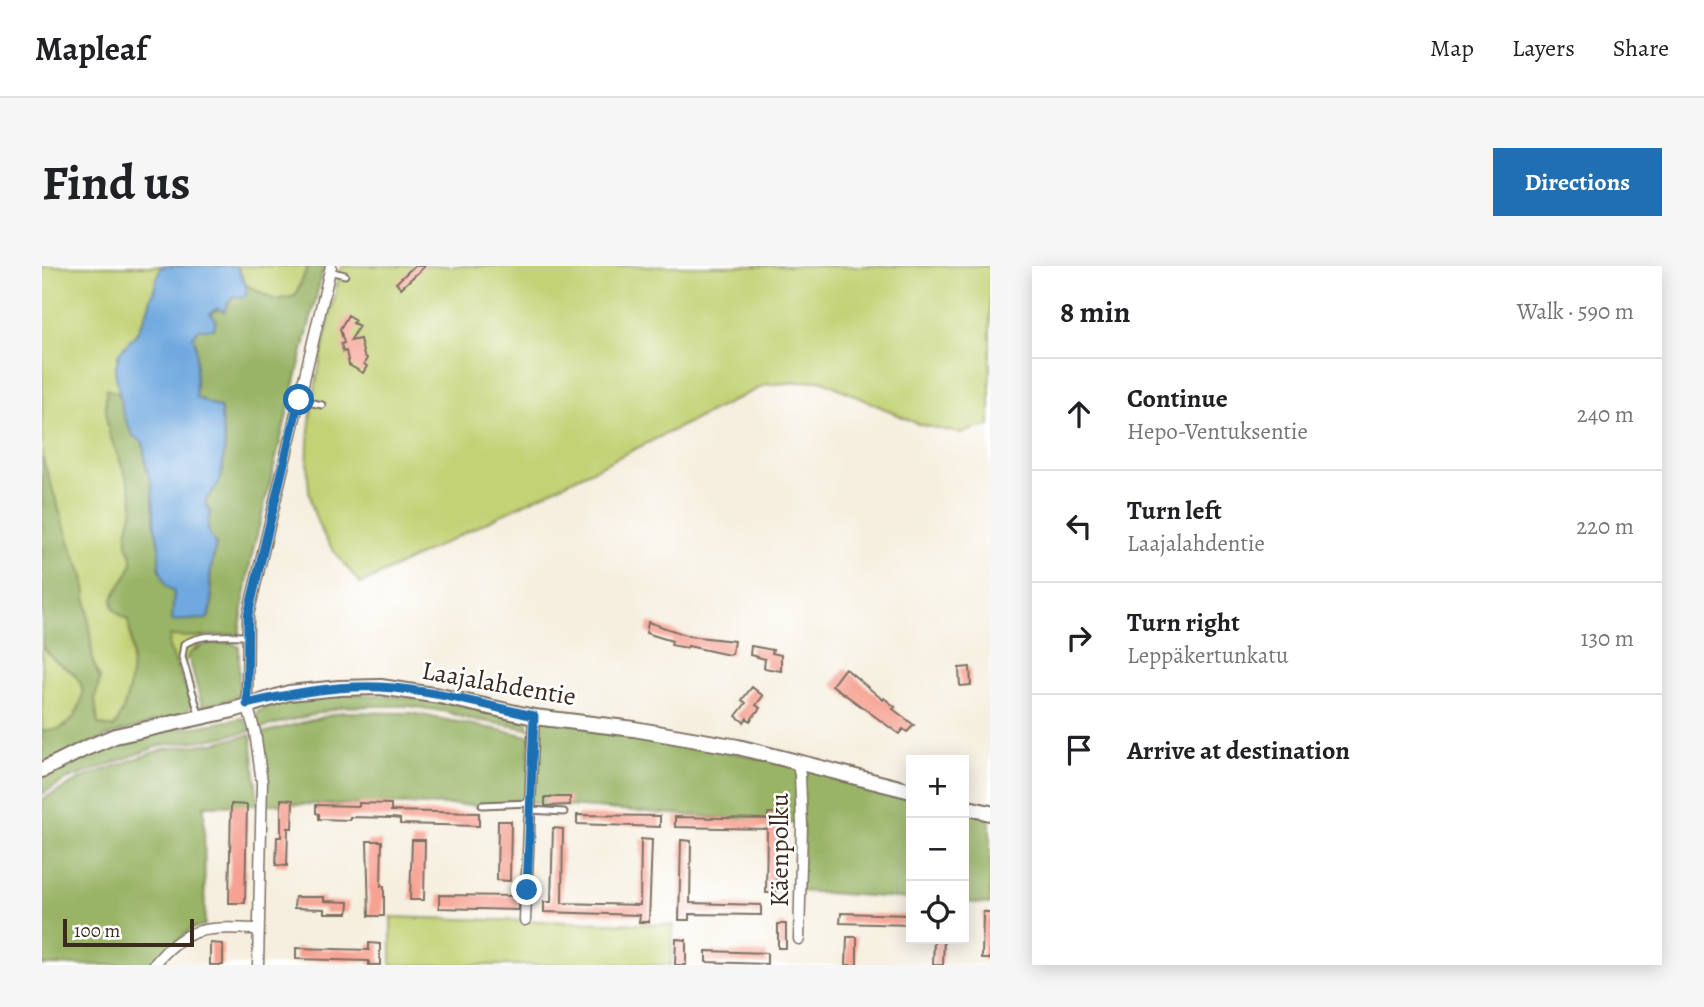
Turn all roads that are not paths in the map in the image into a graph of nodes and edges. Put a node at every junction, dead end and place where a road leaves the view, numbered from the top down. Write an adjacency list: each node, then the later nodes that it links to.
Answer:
1 (330, 268): 2 (lane); 3 (street)
2 (345, 275)
3 (299, 400): 4 (lane); 5 (street)
4 (322, 405)
5 (247, 636): 6 (street); 8 (lane)
6 (247, 704): 7 (street, Laajalahdentie); 8 (street, Laajalahdentie); 18 (street)
7 (534, 716): 9 (street, Laajalahdentie); 13 (street)
8 (200, 717): 10 (street, Laajalahdentie)
9 (797, 762): 11 (street, Laajalahdentie); 19 (street, Käenpolku)
10 (42, 770)
11 (906, 790)
12 (482, 805): 13 (lane)
13 (530, 806): 15 (lane); 17 (street)
14 (969, 808): 16 (street)
15 (564, 812)
16 (990, 813)
17 (525, 920)
18 (259, 929): 20 (street); 21 (street)
19 (799, 939)
20 (154, 965)
21 (258, 965)

